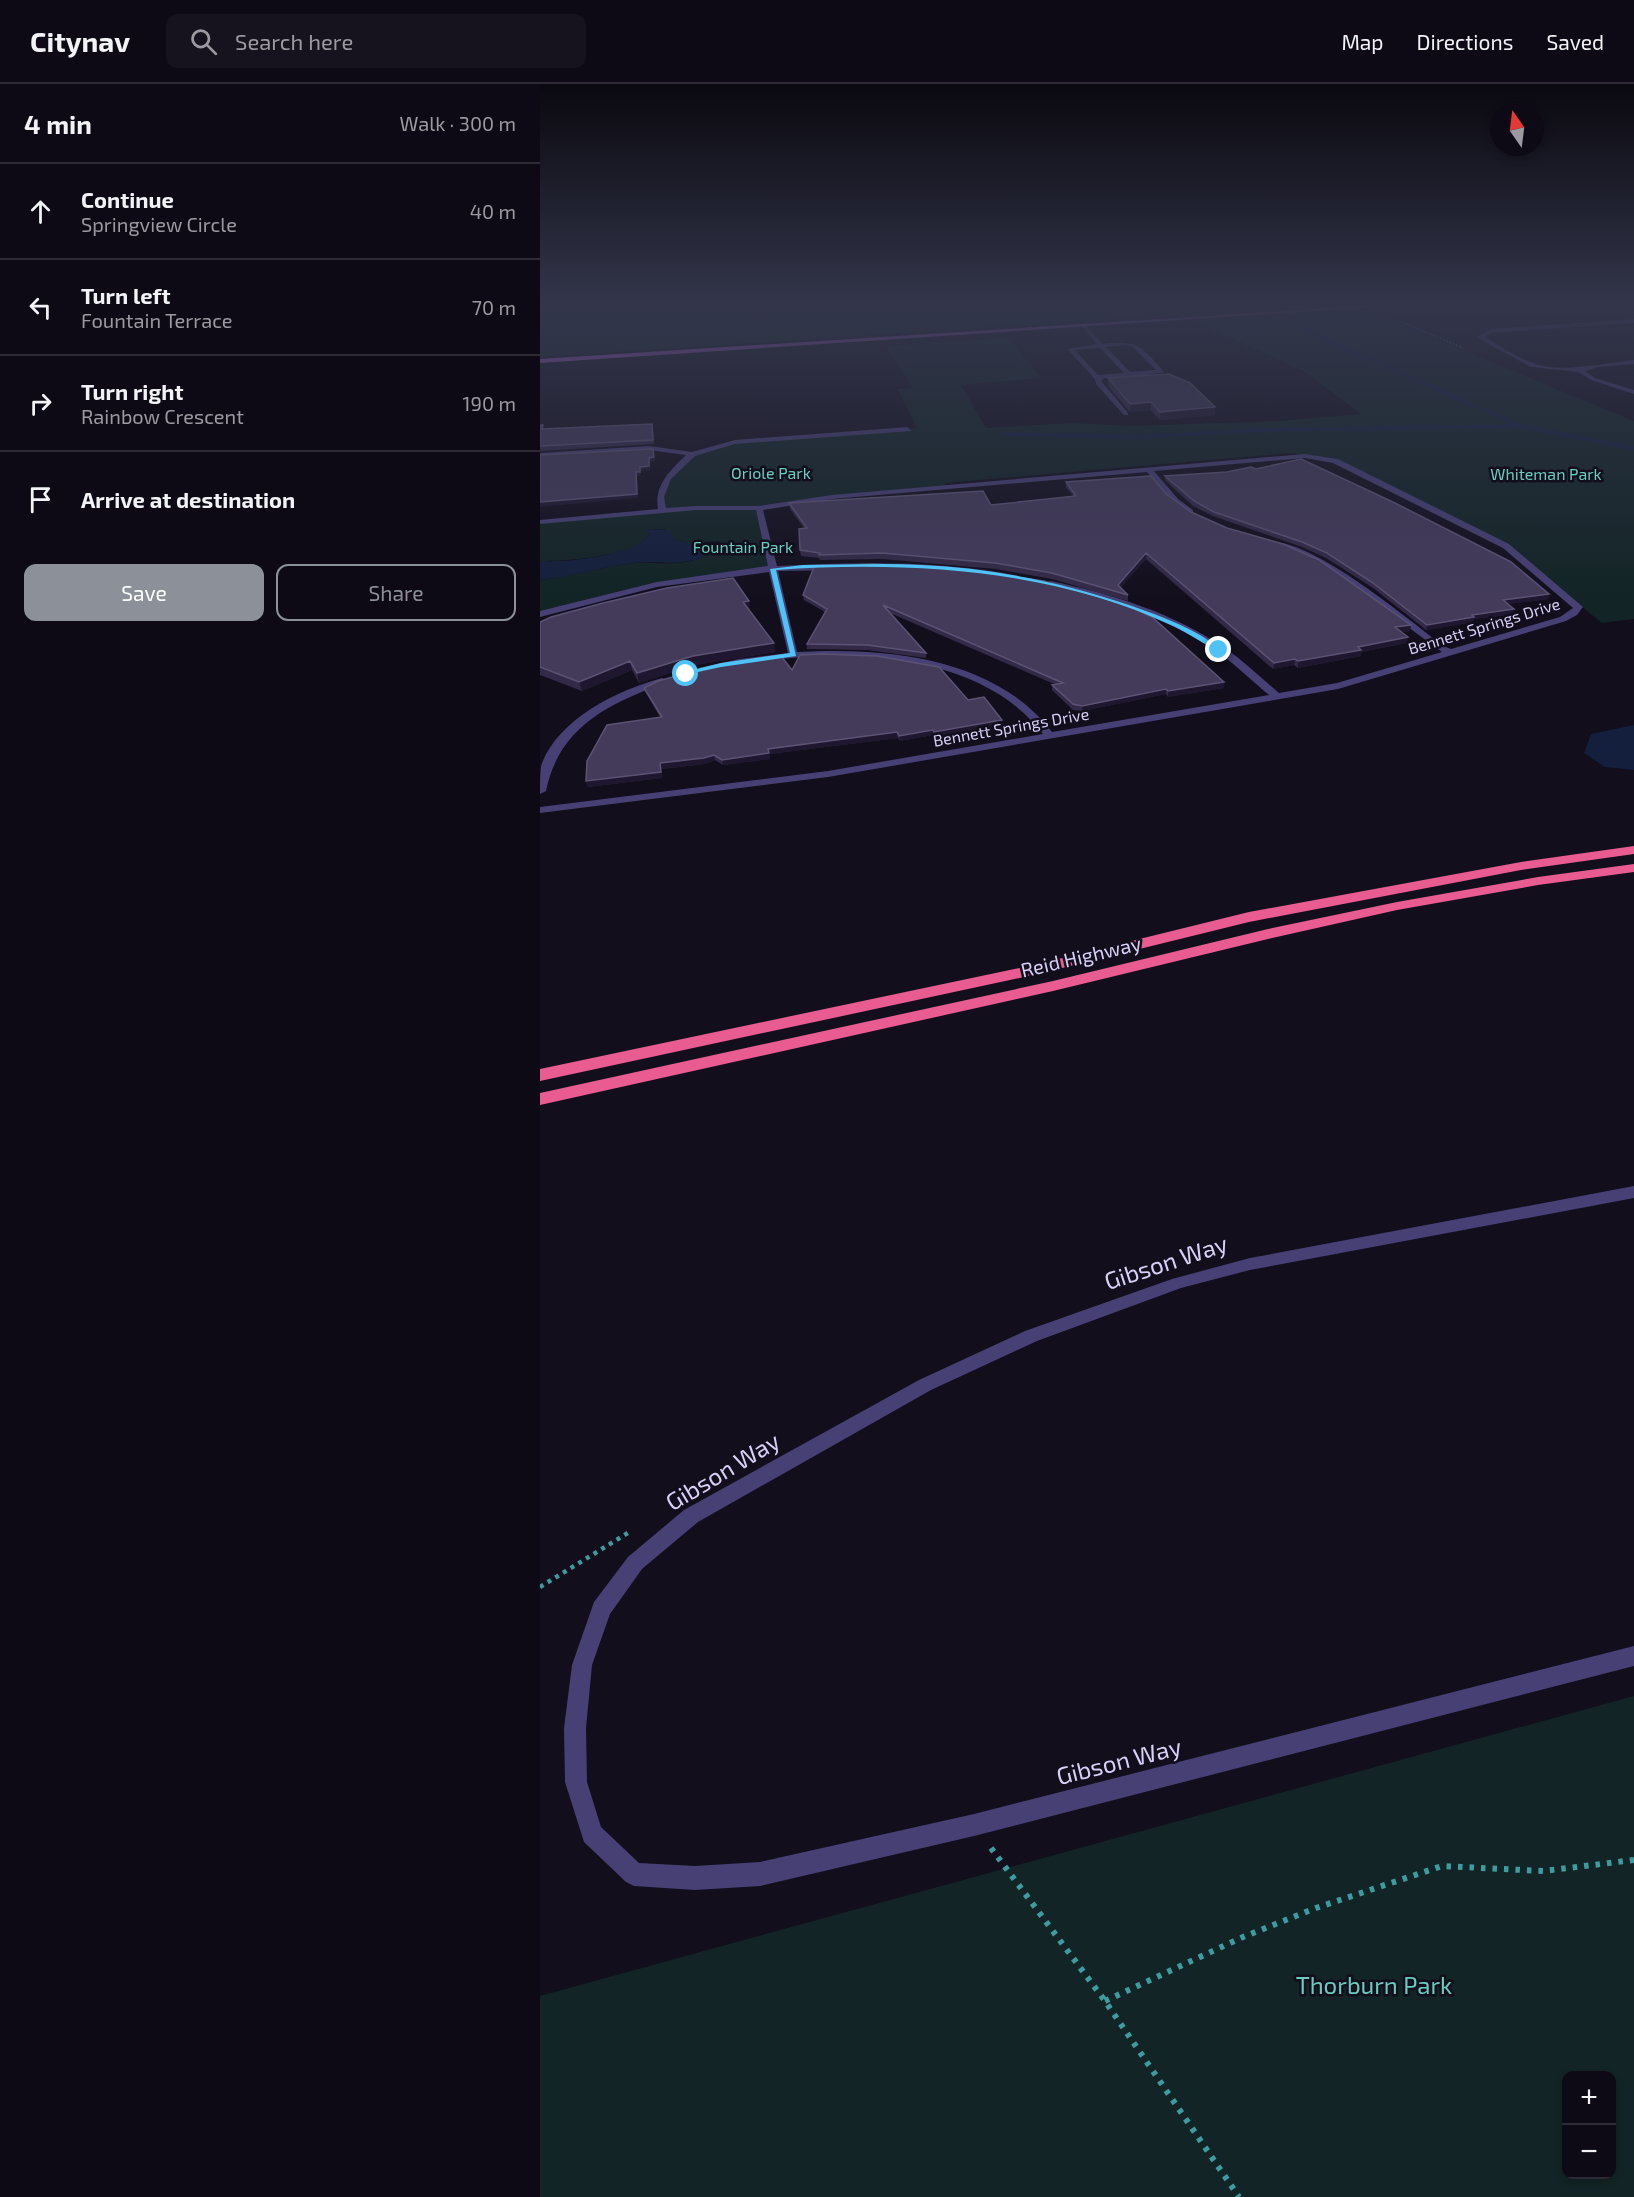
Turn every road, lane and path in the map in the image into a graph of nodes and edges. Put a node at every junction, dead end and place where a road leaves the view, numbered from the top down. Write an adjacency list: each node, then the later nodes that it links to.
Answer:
1 (1116, 403): 2 (street)
2 (1126, 414)
3 (908, 429): 4 (street)
4 (692, 454): 5 (street); 8 (street)
5 (540, 455)
6 (1148, 469): 7 (street, Bennett Springs Drive); 9 (street); 16 (street, Bennett Springs Drive)
7 (759, 508): 8 (street, Bennett Springs Drive); 12 (street)
8 (662, 511): 10 (street, Bennett Springs Drive)
9 (1198, 517)
10 (540, 522)
11 (1265, 541): 16 (street)
12 (773, 569): 13 (street); 15 (street); 17 (street)
13 (1025, 579)
14 (1036, 581): 18 (street)
15 (540, 614)
16 (1452, 653): 18 (street, Bennett Springs Drive)
17 (793, 655): 19 (street); 20 (street)
18 (1276, 696): 19 (street, Bennett Springs Drive)
19 (1050, 736): 21 (street, Bennett Springs Drive)
20 (540, 791)
21 (540, 810)
22 (1634, 850): 24 (highway, Reid Highway)
23 (1634, 868): 25 (highway, Reid Highway)
24 (540, 1075)
25 (540, 1099)
26 (1634, 1191): 28 (street, Gibson Way)
27 (1634, 1656): 28 (street, Gibson Way)
28 (974, 1826): 30 (path)
29 (1634, 1860): 30 (path)
30 (1105, 2001): 31 (path)
31 (1239, 2197)

